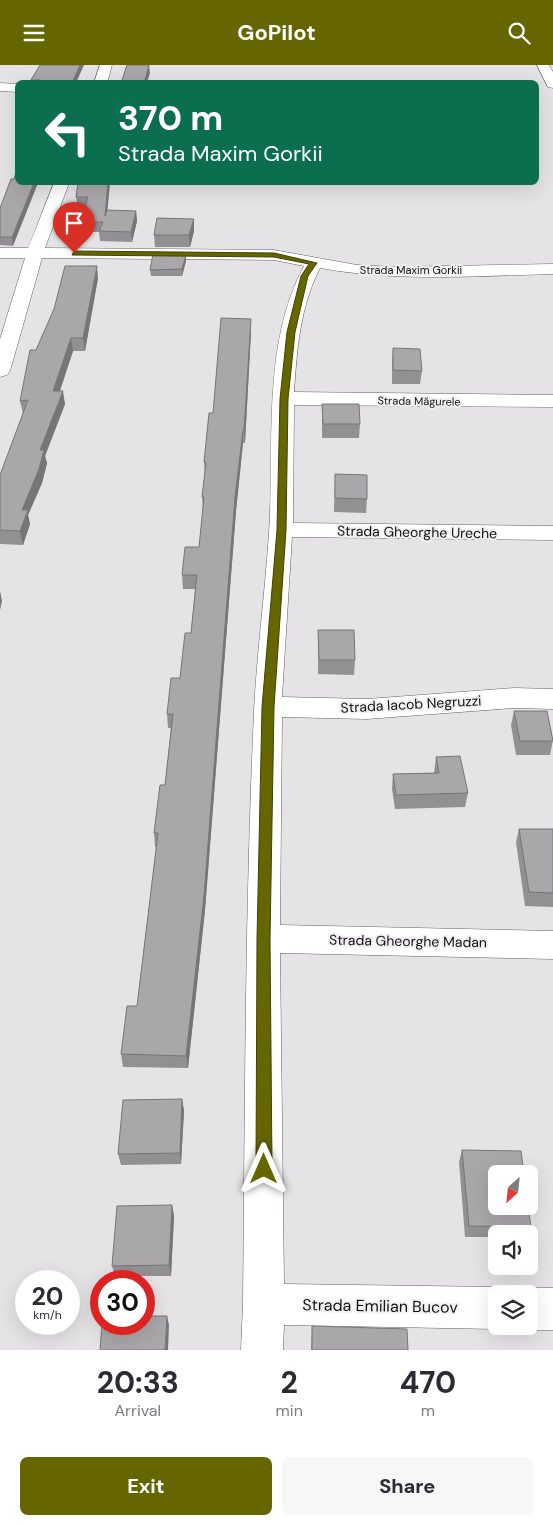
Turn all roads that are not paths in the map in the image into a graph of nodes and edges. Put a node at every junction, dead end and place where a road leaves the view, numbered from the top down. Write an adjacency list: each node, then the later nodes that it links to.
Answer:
1 (106, 65): 3 (street)
2 (543, 65): 4 (street)
3 (101, 80)
4 (553, 84)
5 (0, 87): 6 (street)
6 (15, 88)
7 (61, 185): 9 (street)
8 (0, 253): 9 (street, Strada Maxim Gorkii)
9 (35, 253): 10 (street, Strada Maxim Gorkii); 12 (street)
10 (314, 263): 11 (street, Strada Maxim Gorkii); 13 (street)
11 (553, 269)
12 (0, 371)
13 (284, 399): 14 (street, Strada Măgurele); 15 (street)
14 (553, 401)
15 (282, 530): 16 (street, Strada Gheorghe Ureche); 18 (street)
16 (553, 533)
17 (553, 699): 18 (street, Strada Iacob Negruzzi)
18 (268, 707): 19 (street)
19 (264, 939): 20 (street, Strada Gheorghe Madan); 21 (street)
20 (553, 945)
21 (264, 1304): 22 (street, Strada Emilian Bucov); 25 (street)
22 (488, 1308)
23 (538, 1309): 24 (street)
24 (553, 1309)
25 (262, 1350)

